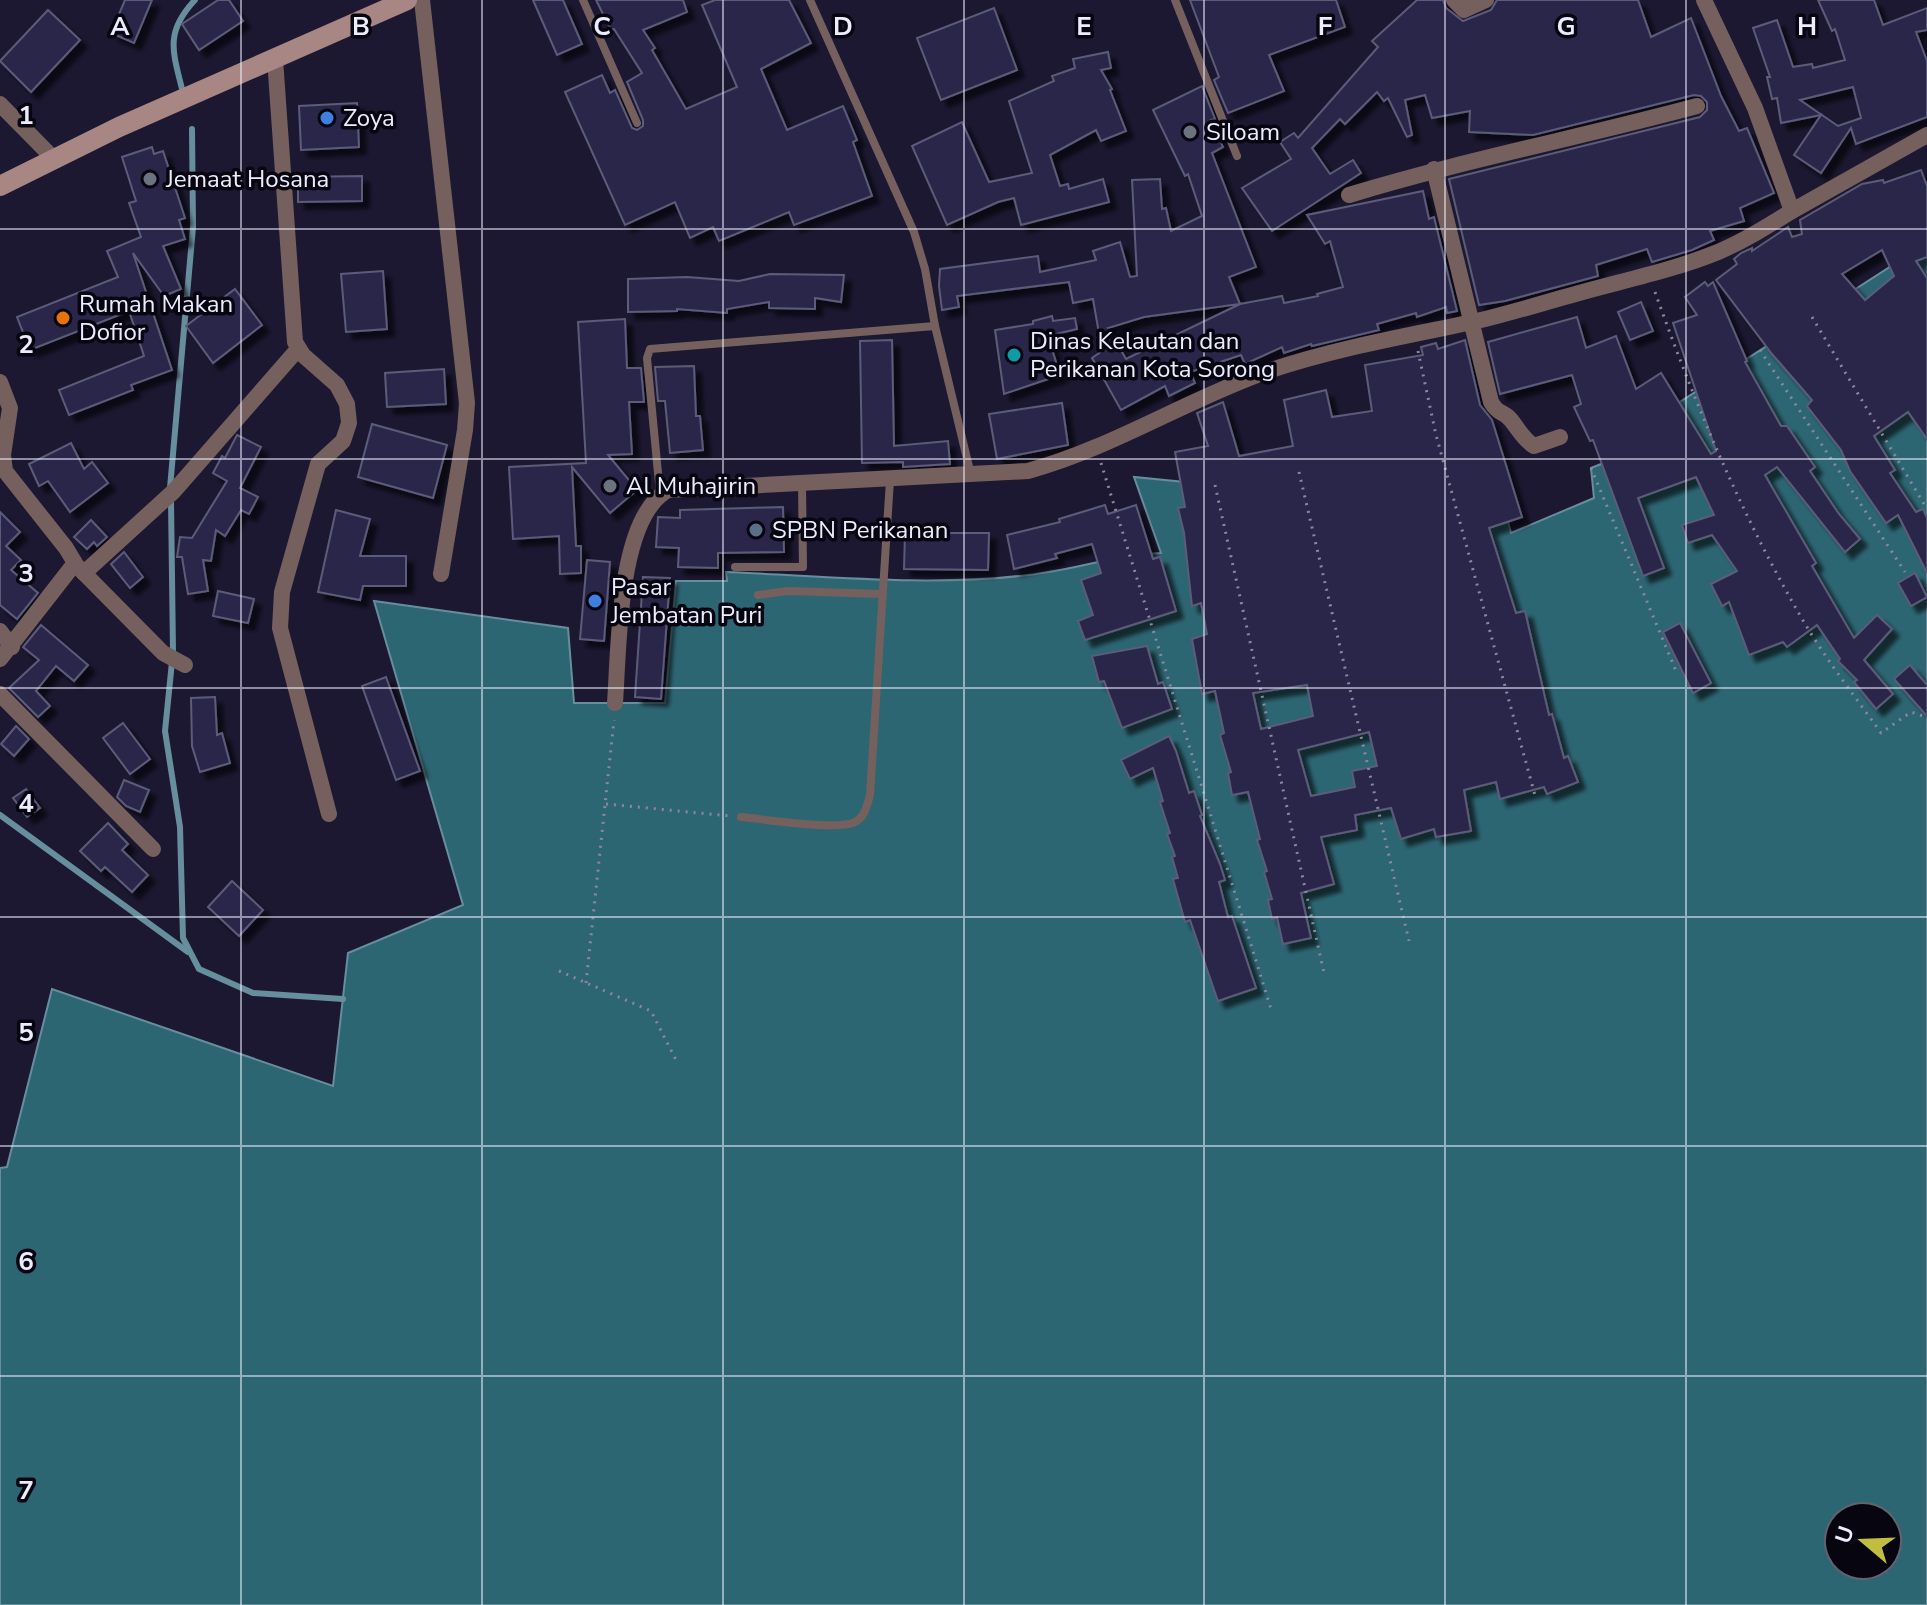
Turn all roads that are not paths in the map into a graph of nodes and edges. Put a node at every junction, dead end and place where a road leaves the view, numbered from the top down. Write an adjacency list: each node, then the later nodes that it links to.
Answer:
1 (407, 0): 9 (main road)
2 (422, 0): 31 (street)
3 (583, 0): 12 (lane)
4 (810, 0): 21 (lane)
5 (1175, 0): 14 (lane)
6 (1454, 0): 7 (street)
7 (1486, 0)
8 (1704, 0): 19 (street)
9 (275, 59): 15 (main road); 22 (street)
10 (0, 104): 15 (street)
11 (1697, 106): 16 (street)
12 (637, 123)
13 (1927, 135): 19 (street)
14 (1237, 156)
15 (55, 160): 17 (main road)
16 (1434, 169): 18 (street); 20 (street)
17 (0, 186)
18 (1349, 195)
19 (1792, 211): 20 (street)
20 (1473, 322): 24 (street); 25 (street)
21 (935, 326): 25 (lane); 28 (lane)
22 (298, 349): 30 (street); 39 (street)
23 (0, 382): 30 (street)
24 (1560, 437)
25 (971, 476): 26 (street)
26 (890, 480): 27 (street); 32 (lane)
27 (802, 484): 28 (street); 29 (lane)
28 (660, 494): 38 (street)
29 (735, 567)
30 (79, 568): 35 (street); 36 (street)
31 (441, 574)
32 (882, 594): 33 (lane); 40 (lane)
33 (758, 595)
34 (0, 631): 35 (street)
35 (6, 653)
36 (177, 661)
37 (0, 694): 41 (street)
38 (615, 703)
39 (329, 814)
40 (741, 817)
41 (153, 849)

